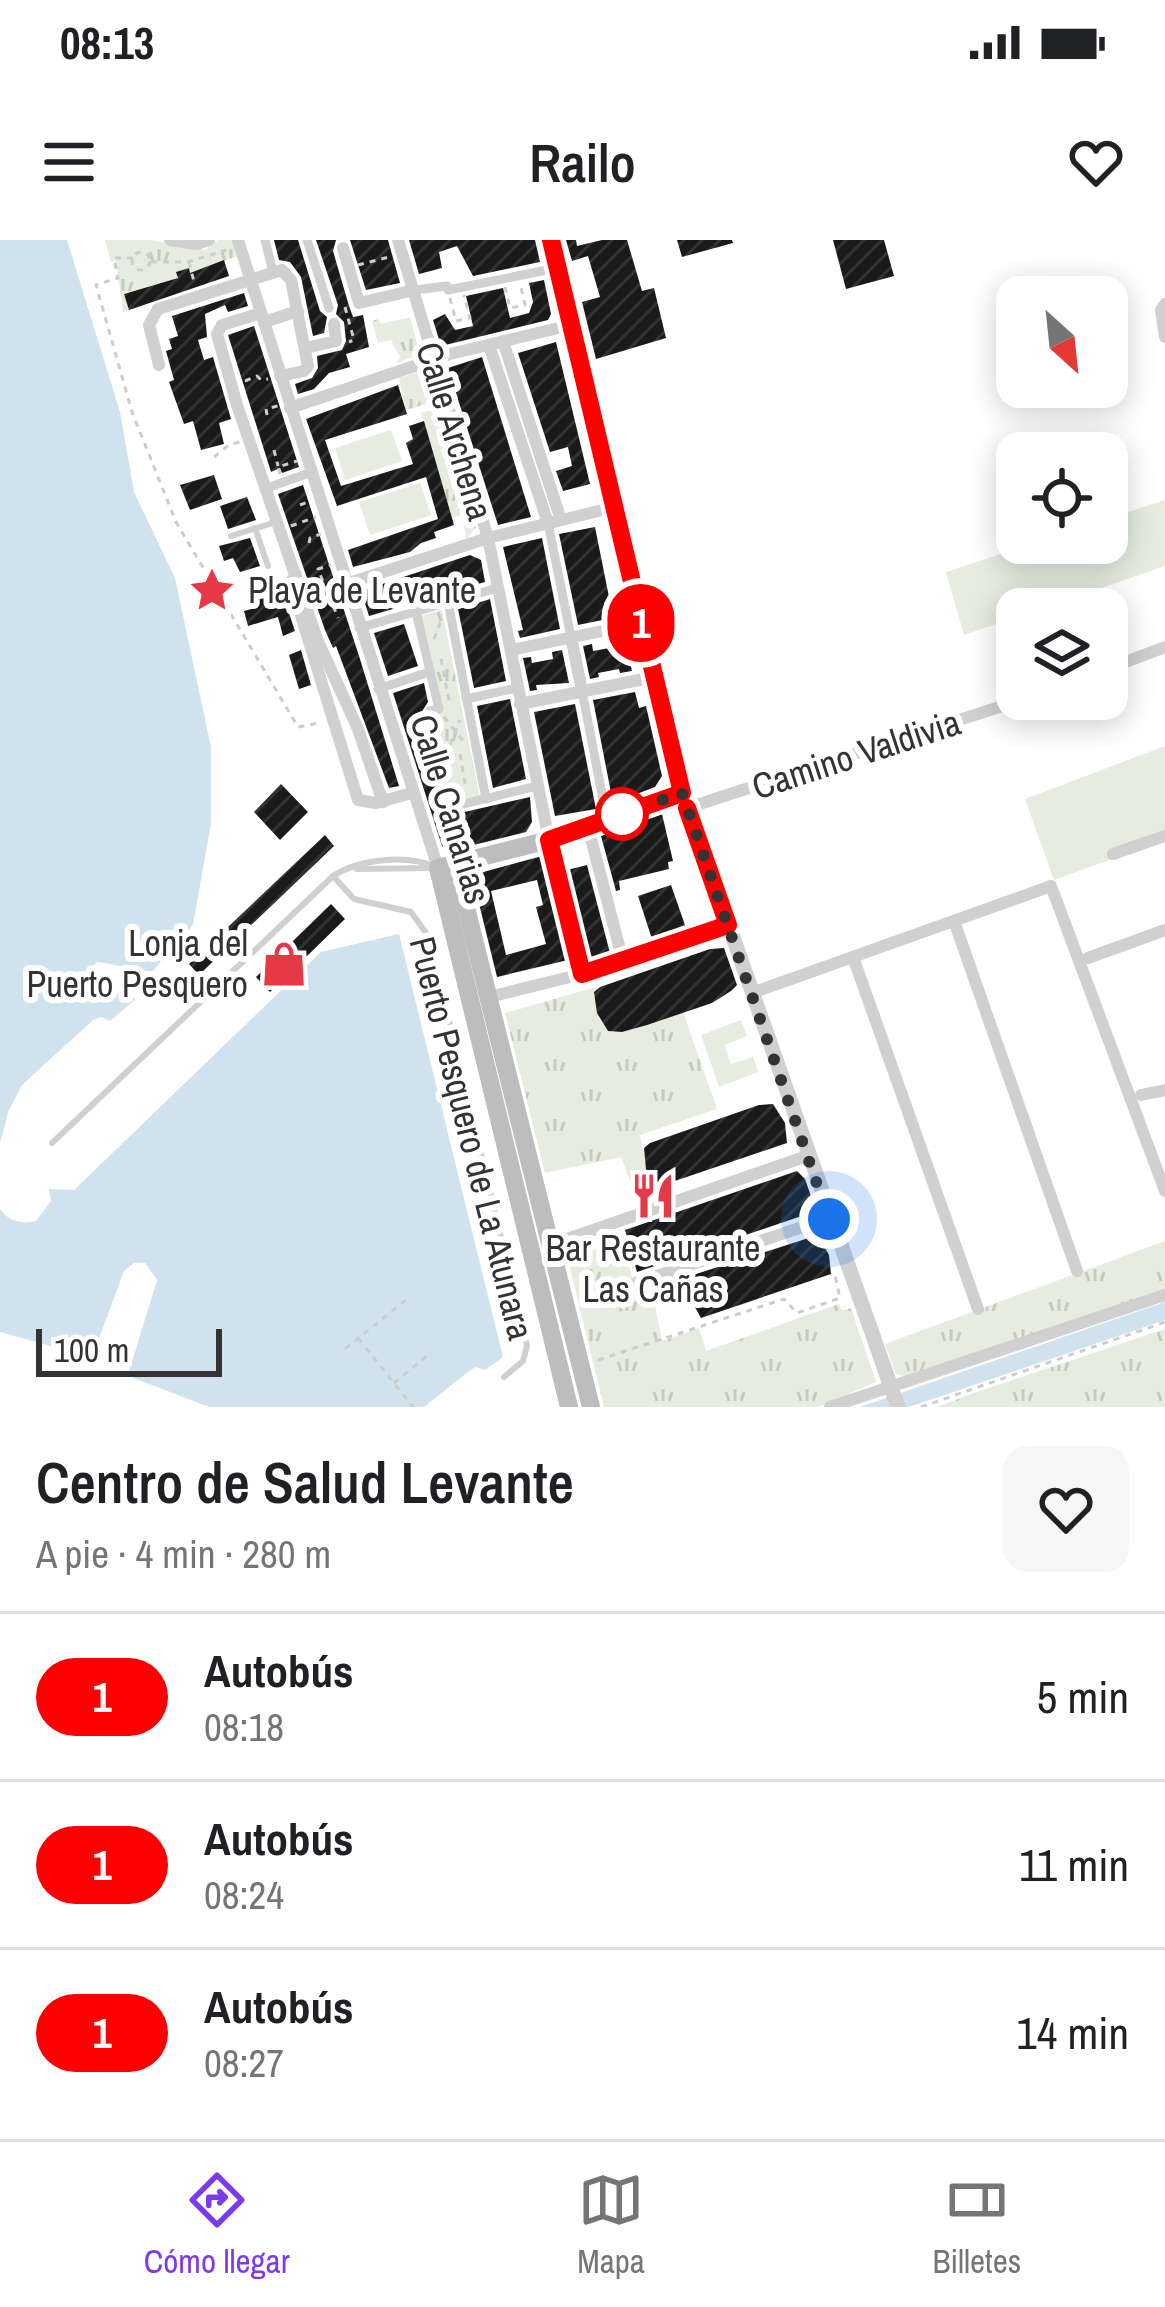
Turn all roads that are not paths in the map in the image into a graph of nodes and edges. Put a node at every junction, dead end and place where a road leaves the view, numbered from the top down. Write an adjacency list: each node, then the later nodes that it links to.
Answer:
1 (170, 240): 2 (street)
2 (209, 240)
3 (265, 240): 10 (street)
4 (307, 240): 14 (street)
5 (551, 240): 9 (main road)
6 (239, 243): 11 (street, Calle Canarias)
7 (400, 247): 12 (street, Calle Archena)
8 (343, 248): 12 (street)
9 (557, 268): 12 (street); 18 (main road)
10 (278, 271): 11 (street); 15 (street)
11 (250, 278): 16 (street, Calle Canarias); 23 (street)
12 (414, 290): 22 (street, Calle Archena)
13 (1165, 304): 19 (street)
14 (329, 308)
15 (298, 311): 16 (street); 21 (street)
16 (262, 317): 24 (street, Calle Canarias); 27 (street)
17 (334, 324): 21 (street)
18 (571, 325): 20 (street); 28 (main road)
19 (1165, 337)
20 (496, 343): 22 (street); 29 (street)
21 (306, 348): 24 (street)
22 (432, 360): 25 (street); 33 (street, Calle Archena)
23 (159, 365)
24 (280, 376): 25 (street, Calle Canarias)
25 (289, 405): 26 (street, Calle Canarias)
26 (309, 473): 27 (street); 36 (street, Calle Canarias)
27 (266, 488): 30 (street)
28 (615, 507): 29 (street); 40 (main road)
29 (555, 522): 33 (street); 42 (street)
30 (281, 525): 31 (lane); 35 (street)
31 (256, 529): 32 (lane); 34 (lane)
32 (231, 536)
33 (488, 538): 36 (street); 37 (street, Calle Archena)
34 (268, 566)
35 (297, 575): 58 (street); 58 (street)
36 (346, 584): 41 (street, Calle Canarias)
37 (497, 588): 38 (street); 44 (street, Calle Archena)
38 (448, 602): 39 (street); 51 (street)
39 (416, 612): 41 (street); 46 (street)
40 (641, 623): 42 (street); 47 (main road)
41 (359, 628): 49 (street, Calle Canarias)
42 (571, 638): 44 (street); 50 (street)
43 (1165, 647): 45 (street)
44 (511, 650): 48 (street, Calle Archena)
45 (1128, 661)
46 (428, 667): 49 (street); 56 (street)
47 (655, 677): 50 (street); 57 (main road)
48 (517, 688): 51 (street); 52 (street, Calle Archena)
49 (379, 689): 55 (street, Calle Canarias)
50 (582, 692): 52 (street); 59 (street)
51 (467, 701): 56 (street)
52 (520, 704): 54 (street, Calle Archena)
53 (996, 707): 57 (street, Camino Valdivia)
54 (537, 786): 56 (street); 62 (street, Calle Archena)
55 (412, 793): 58 (street); 60 (street, Calle Canarias)
56 (486, 799)
57 (684, 800): 59 (main road); 69 (street)
58 (383, 802)
59 (598, 823): 62 (main road); 73 (street)
60 (425, 835): 64 (lane); 65 (street, Calle Canarias)
61 (1165, 836): 63 (street)
62 (549, 840): 65 (main road); 74 (street, Calle Archena)
63 (1113, 854)
64 (411, 861): 65 (lane); 66 (lane)
65 (447, 866): 66 (lane); 76 (main road, Calle Canarias); 90 (main road, Calle Canarias)
66 (353, 869): 67 (lane)
67 (332, 876): 79 (lane); 88 (lane, Puerto Pesquero de La Atunara)
68 (955, 921): 71 (street); 81 (street); 84 (street)
69 (728, 925): 73 (street); 75 (street)
70 (1165, 930): 72 (street)
71 (854, 957): 75 (street); 87 (street)
72 (1088, 958)
73 (622, 961): 74 (street)
74 (582, 974): 76 (street)
75 (752, 992): 80 (street)
76 (489, 997): 83 (main road, Calle Canarias)
77 (1165, 1090): 78 (street)
78 (1141, 1094)
79 (52, 1143)
80 (807, 1156): 82 (street); 83 (street)
81 (1165, 1191)
82 (829, 1219): 85 (street); 89 (street)
83 (550, 1245): 91 (main road, Calle Canarias)
84 (1076, 1270)
85 (636, 1283)
86 (1165, 1295): 89 (street)
87 (978, 1309)
88 (504, 1377)
89 (893, 1394): 92 (street)
90 (569, 1407)
91 (590, 1407)
92 (830, 1407)

